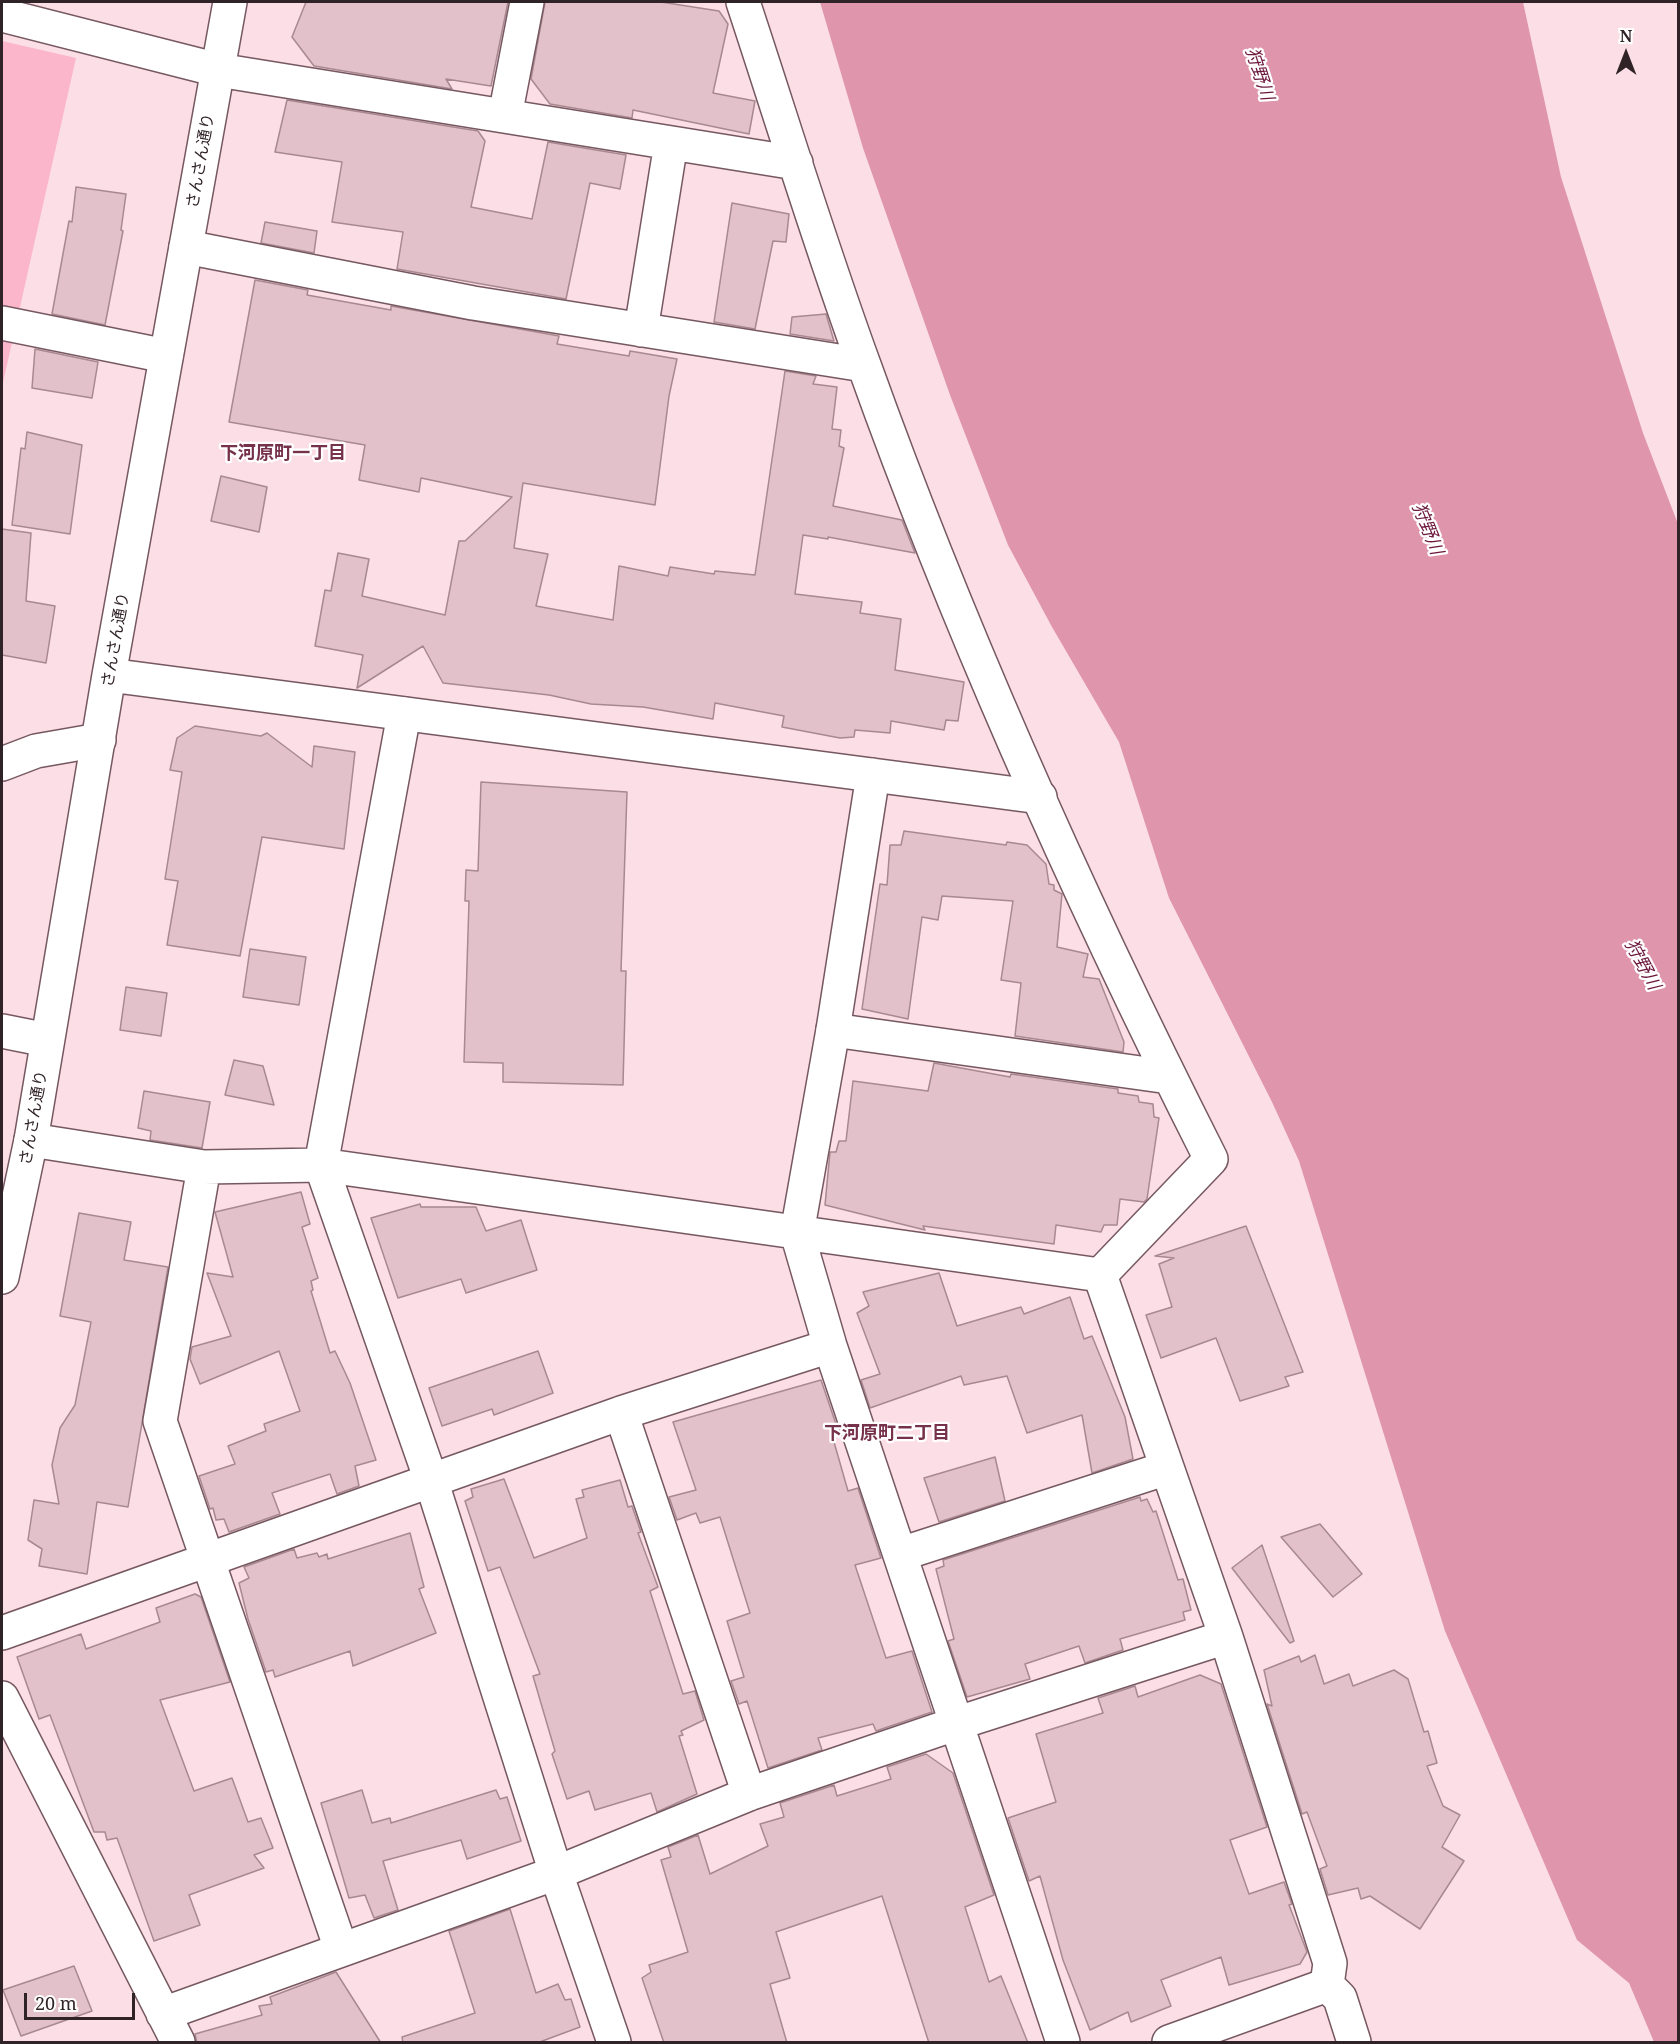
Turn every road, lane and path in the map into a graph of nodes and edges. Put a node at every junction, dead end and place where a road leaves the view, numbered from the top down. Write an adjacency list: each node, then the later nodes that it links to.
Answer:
1 (230, 2): 5 (street, さんさん通り)
2 (526, 2): 6 (street)
3 (743, 2): 8 (street)
4 (2, 15): 5 (street)
5 (218, 69): 6 (street); 9 (street, さんさん通り)
6 (505, 116): 7 (street)
7 (671, 143): 8 (street); 11 (street)
8 (796, 163): 13 (street)
9 (186, 247): 11 (street); 12 (street, さんさん通り)
10 (2, 323): 12 (street)
11 (640, 330): 13 (street)
12 (166, 356): 14 (street, さんさん通り)
13 (864, 365): 19 (street)
14 (110, 675): 15 (street); 16 (street, さんさん通り)
15 (404, 714): 18 (street); 25 (street)
16 (99, 740): 17 (street); 22 (street, さんさん通り)
17 (2, 764)
18 (873, 776): 19 (street); 20 (street)
19 (1040, 797): 23 (street)
20 (833, 1030): 23 (street); 27 (street)
21 (2, 1031): 22 (street)
22 (47, 1040): 24 (street, さんさん通り)
23 (1170, 1077): 28 (street)
24 (31, 1140): 26 (street); 29 (street, さんさん通り)
25 (321, 1165): 26 (street); 27 (street); 33 (street)
26 (204, 1167): 35 (street)
27 (797, 1233): 28 (street); 30 (street)
28 (1100, 1275): 32 (street)
29 (2, 1277)
30 (830, 1346): 31 (street); 34 (street)
31 (621, 1413): 33 (street); 40 (street)
32 (1167, 1468): 34 (street); 37 (street)
33 (430, 1480): 35 (street); 41 (street)
34 (901, 1554): 39 (street)
35 (207, 1559): 36 (street); 42 (street)
36 (2, 1633)
37 (1226, 1637): 39 (street); 43 (street)
38 (2, 1698): 44 (street)
39 (958, 1723): 40 (street); 46 (street)
40 (748, 1794): 41 (street)
41 (556, 1873): 42 (street); 45 (street)
42 (341, 1949): 44 (street)
43 (1327, 1985): 47 (street); 48 (street)
44 (170, 2029)
45 (608, 2041)
46 (1063, 2043)
47 (1169, 2043)
48 (1354, 2043)

